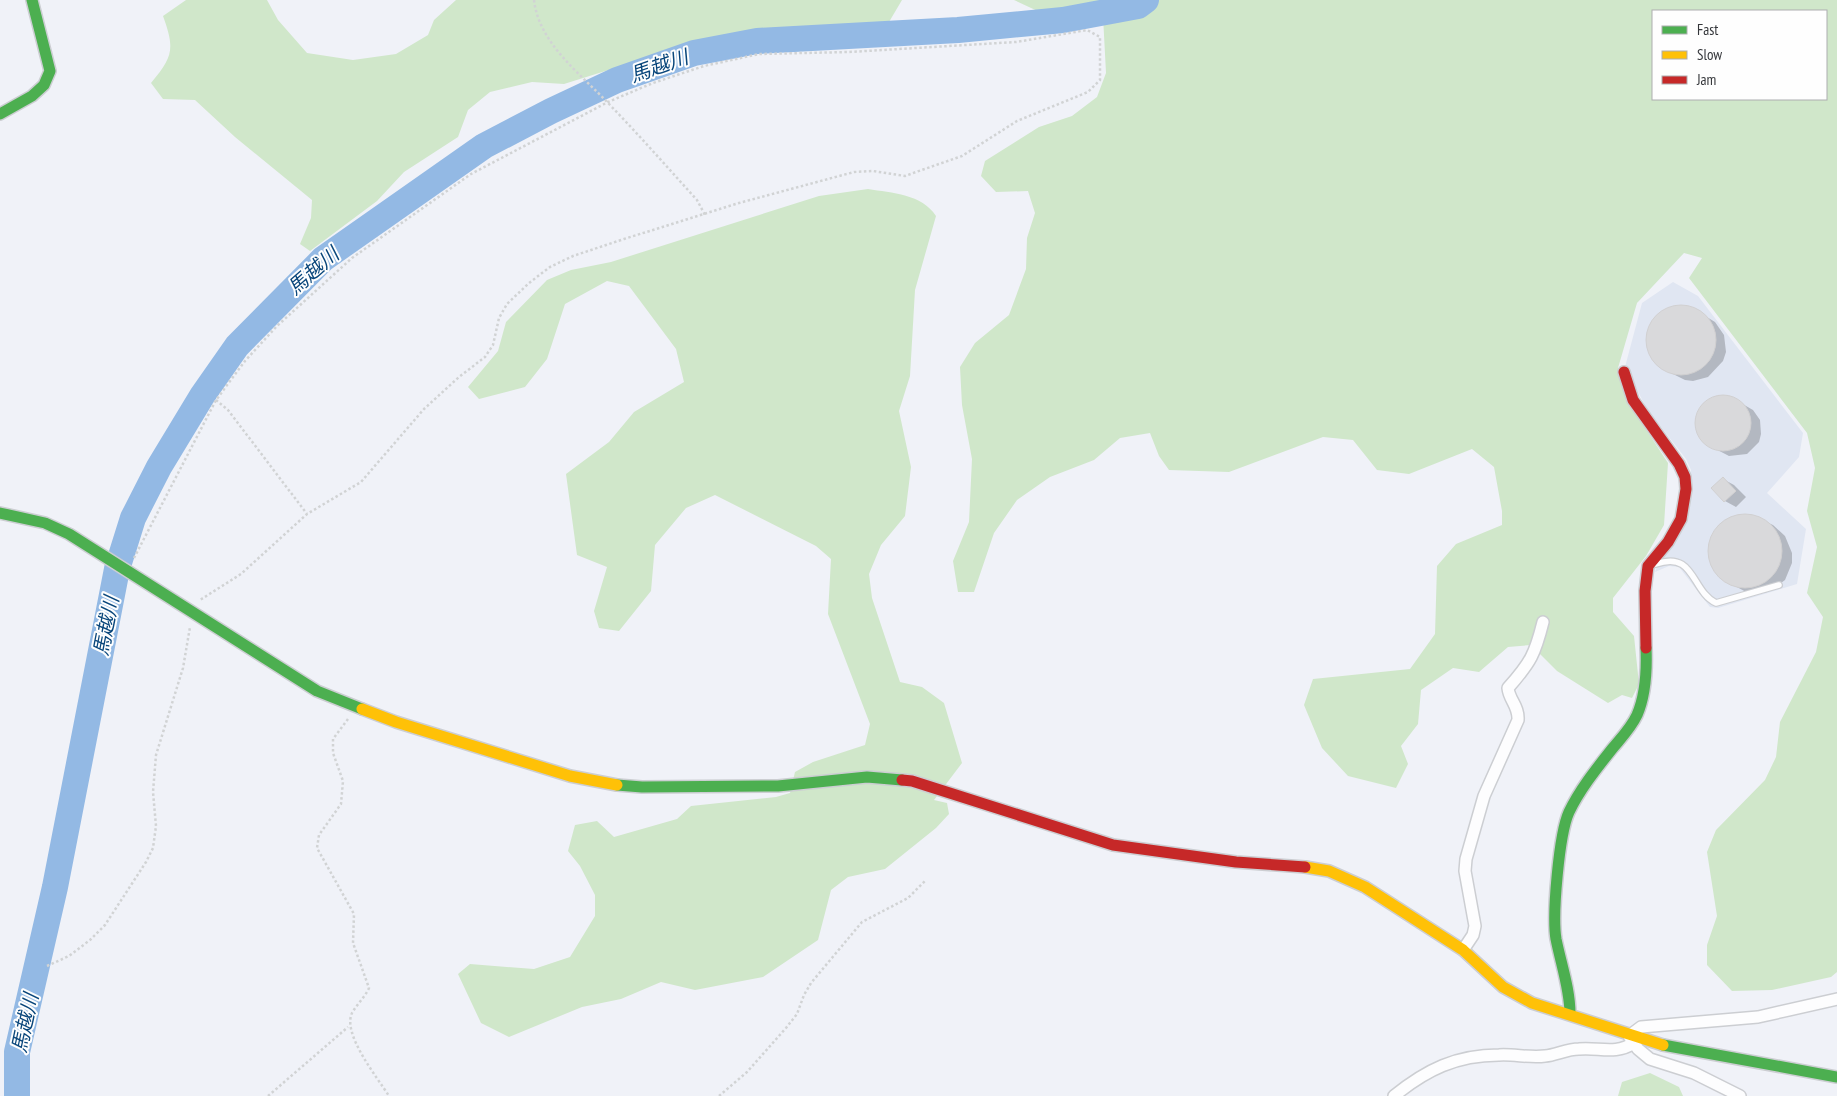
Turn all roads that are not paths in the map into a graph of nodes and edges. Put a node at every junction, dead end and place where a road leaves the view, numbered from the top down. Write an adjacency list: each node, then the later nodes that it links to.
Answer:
1 (32, 0): 2 (street)
2 (0, 114)
3 (1624, 372): 5 (street)
4 (0, 512): 8 (street)
5 (1648, 566): 6 (lane); 10 (street)
6 (1779, 585)
7 (1543, 622): 8 (street)
8 (1463, 950): 10 (street)
9 (1837, 999): 11 (street)
10 (1570, 1014): 11 (street)
11 (1632, 1039): 12 (street); 13 (street); 14 (street)
12 (1837, 1077)
13 (1394, 1096)
14 (1740, 1096)

